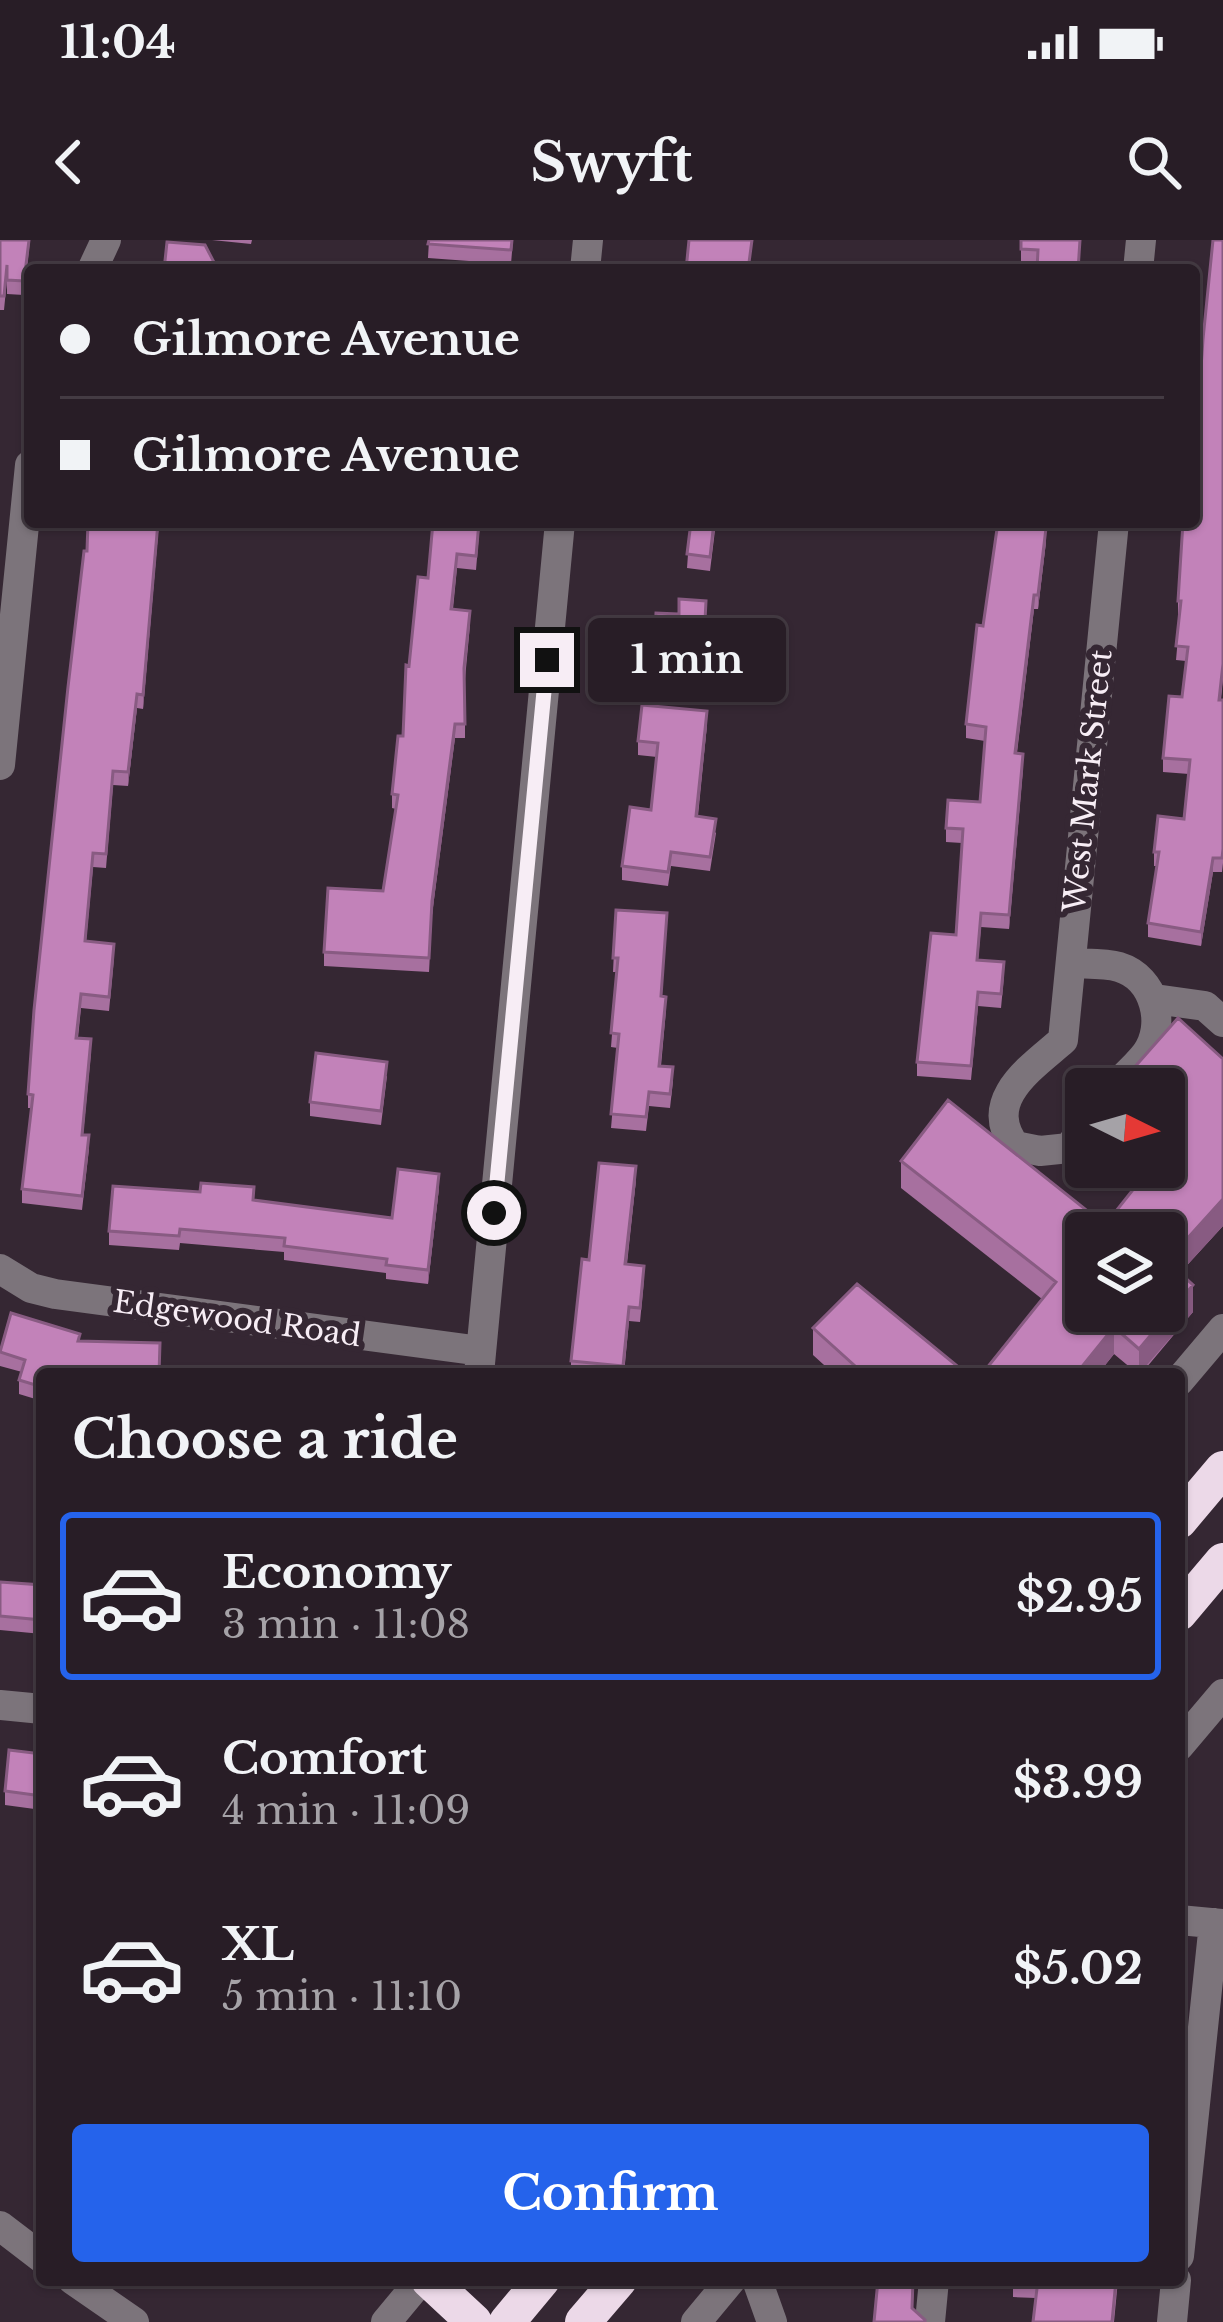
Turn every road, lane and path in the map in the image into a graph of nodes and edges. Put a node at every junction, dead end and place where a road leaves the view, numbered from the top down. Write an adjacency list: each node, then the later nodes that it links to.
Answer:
1 (24, 525): 4 (street)
2 (559, 528): 12 (street)
3 (1113, 528): 5 (street, West Mark Street)
4 (0, 765)
5 (1071, 963): 6 (street); 9 (street, West Mark Street)
6 (1154, 999): 7 (street); 8 (street)
7 (1223, 1022)
8 (1132, 1068)
9 (1065, 1148)
10 (0, 1269): 12 (street, Edgewood Road)
11 (1223, 1329): 13 (street)
12 (480, 1363)
13 (1185, 1374)
14 (1223, 1469): 15 (highway)
15 (1185, 1514)
16 (1223, 1561): 17 (highway)
17 (1185, 1606)
18 (1223, 1694): 21 (street)
19 (0, 1705): 20 (street)
20 (36, 1708)
21 (1185, 1739)
22 (1185, 1920): 23 (street)
23 (1218, 1923): 24 (street)
24 (1185, 2206)
25 (0, 2226): 26 (street)
26 (36, 2253)
27 (82, 2286): 38 (street)
28 (419, 2286): 39 (street)
29 (425, 2286): 40 (highway)
30 (432, 2286): 41 (highway)
31 (538, 2286): 42 (highway)
32 (541, 2286): 43 (highway)
33 (614, 2286): 44 (highway)
34 (726, 2286): 45 (street)
35 (760, 2286): 46 (street)
36 (933, 2286): 47 (street)
37 (1175, 2286): 48 (street)
38 (134, 2322)
39 (386, 2322)
40 (438, 2322)
41 (474, 2322)
42 (507, 2322)
43 (532, 2322)
44 (584, 2322)
45 (696, 2322)
46 (772, 2322)
47 (930, 2322)
48 (1172, 2322)

